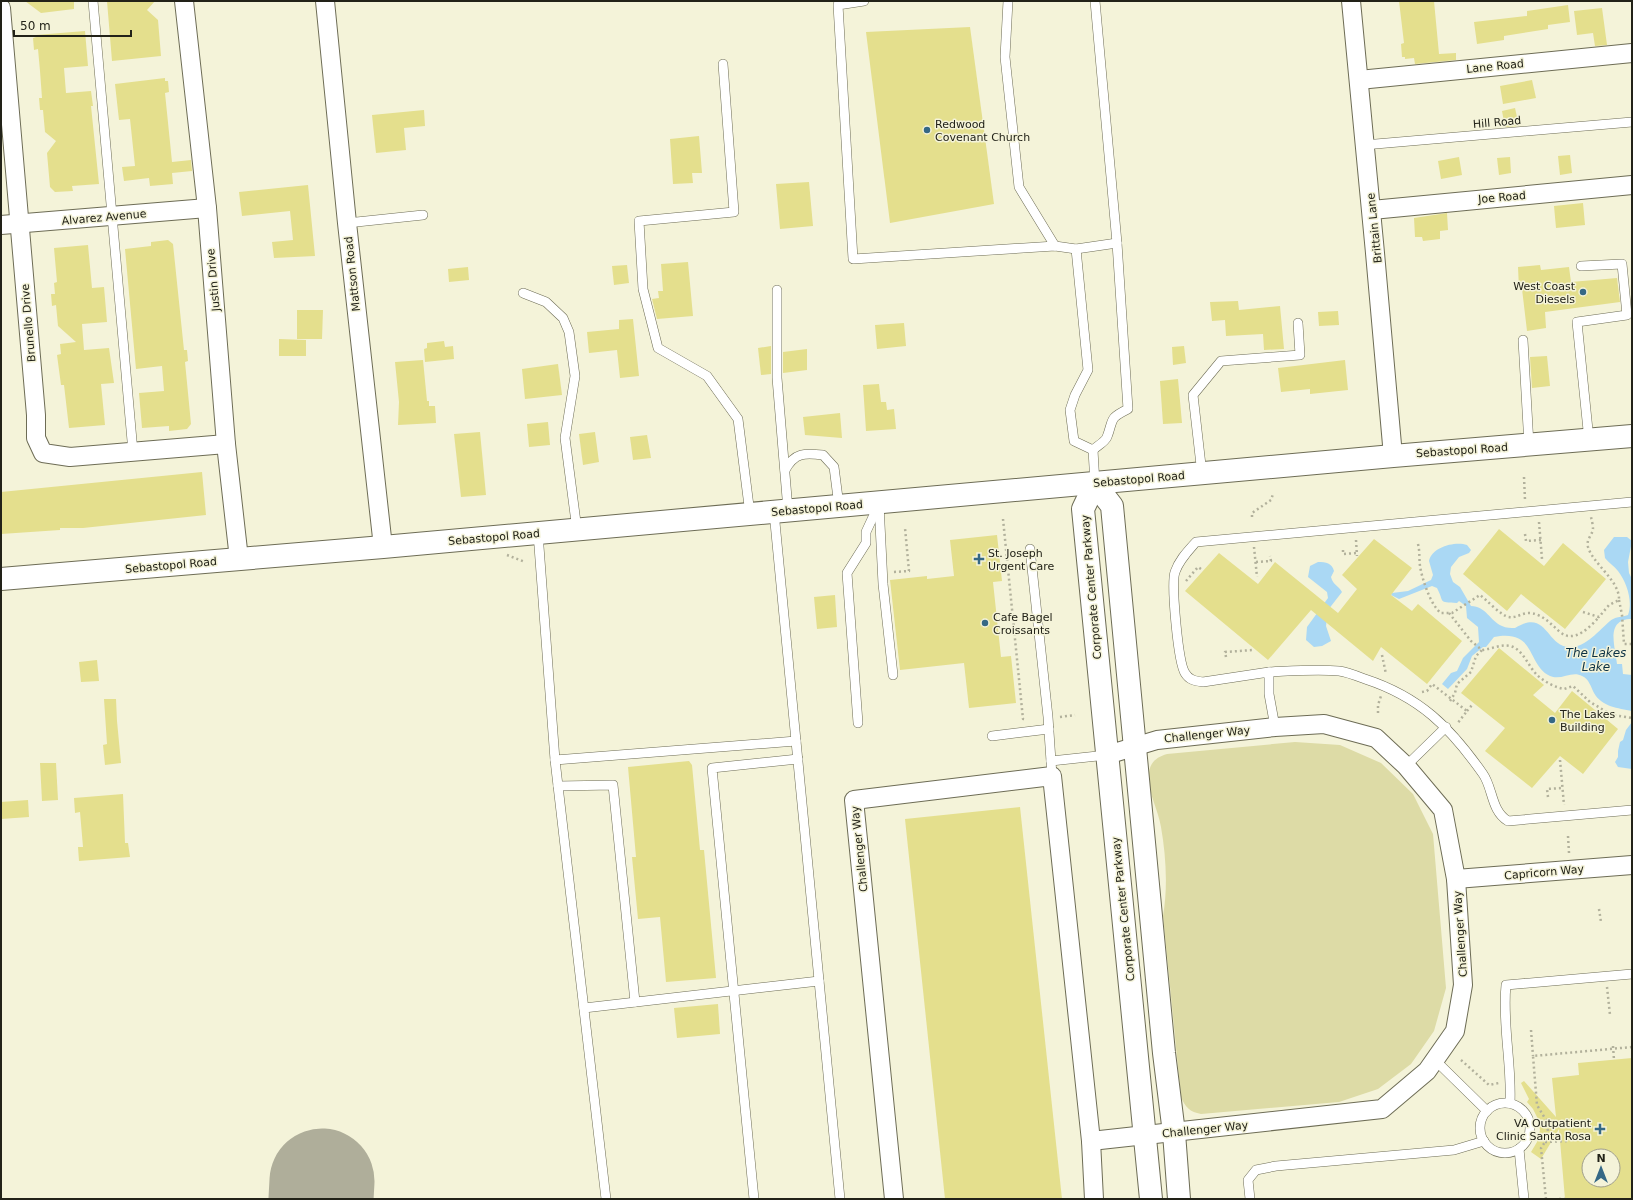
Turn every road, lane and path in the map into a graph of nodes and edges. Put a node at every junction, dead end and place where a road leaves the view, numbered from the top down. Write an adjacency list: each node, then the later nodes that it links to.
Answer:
1 (92, 1): 18 (lane)
2 (184, 1): 15 (street, Justin Drive)
3 (325, 1): 19 (street, Mattson Road)
4 (864, 1): 22 (lane)
5 (1008, 1): 22 (lane)
6 (1095, 1): 21 (lane)
7 (1351, 1): 11 (street, Brittain Lane)
8 (1, 8): 20 (street, Brunello Drive)
9 (1632, 53): 11 (street, Lane Road)
10 (724, 64): 47 (lane)
11 (1359, 80): 13 (street, Brittain Lane)
12 (1632, 122): 13 (lane, Hill Road)
13 (1364, 144): 16 (street, Brittain Lane)
14 (1632, 185): 16 (street, Joe Road)
15 (207, 208): 18 (street, Alvarez Avenue); 31 (street, Justin Drive)
16 (1372, 210): 35 (street, Brittain Lane)
17 (423, 215): 19 (lane)
18 (113, 217): 20 (street, Alvarez Avenue); 34 (lane)
19 (347, 223): 59 (street, Mattson Road)
20 (10, 225): 34 (street, Brunello Drive)
21 (1117, 243): 23 (lane); 33 (lane)
22 (1055, 246): 23 (lane)
23 (1076, 248): 33 (lane)
24 (1580, 266): 30 (lane)
25 (777, 290): 36 (lane)
26 (523, 293): 52 (lane)
27 (1298, 322): 37 (lane)
28 (1523, 340): 32 (lane)
29 (1632, 436): 30 (main road, Sebastopol Road)
30 (1590, 440): 32 (main road, Sebastopol Road)
31 (226, 444): 34 (street, Brunello Drive); 63 (street, Justin Drive)
32 (1529, 446): 35 (main road, Sebastopol Road)
33 (1093, 450): 39 (lane)
34 (132, 452)
35 (1393, 456): 37 (main road, Sebastopol Road)
36 (785, 470): 44 (lane); 46 (lane)
37 (1202, 474): 39 (main road, Sebastopol Road)
38 (1524, 477): 43 (path)
39 (1095, 484): 41 (main road, Sebastopol Road); 100 (main road); 101 (main road, Corporate Center Parkway)
40 (1273, 494): 48 (path)
41 (879, 502): 44 (main road, Sebastopol Road); 81 (lane); 93 (lane)
42 (1632, 502): 45 (lane)
43 (1526, 503)
44 (839, 506): 46 (main road, Sebastopol Road)
45 (1590, 506): 71 (path); 80 (lane)
46 (781, 511): 47 (main road, Sebastopol Road); 99 (lane)
47 (750, 514): 52 (main road, Sebastopol Road)
48 (1252, 517)
49 (1003, 519): 92 (path)
50 (1539, 520): 56 (path)
51 (905, 528): 67 (path)
52 (577, 530): 53 (main road, Sebastopol Road)
53 (538, 533): 59 (main road, Sebastopol Road); 103 (lane)
54 (1525, 534): 56 (path)
55 (1356, 537): 61 (path)
56 (1541, 540): 64 (path)
57 (1418, 544): 73 (path)
58 (1254, 546): 65 (path)
59 (383, 547): 63 (main road, Sebastopol Road)
60 (1030, 549): 97 (lane)
61 (1343, 550)
62 (1270, 556): 65 (path)
63 (239, 559): 69 (main road, Sebastopol Road)
64 (1542, 559)
65 (1256, 562): 68 (path)
66 (1201, 569): 70 (path)
67 (908, 571)
68 (1257, 577)
69 (1, 579)
70 (1182, 582)
71 (1619, 600): 74 (path); 75 (path)
72 (1583, 612): 74 (path)
73 (1449, 613): 74 (path); 77 (path)
74 (1599, 617)
75 (1632, 644)
76 (1253, 650): 79 (path)
77 (1482, 650): 85 (path); 91 (path)
78 (1382, 655): 82 (path)
79 (1226, 657)
80 (1269, 672): 95 (lane); 96 (lane)
81 (893, 675)
82 (1389, 675)
83 (1420, 692): 85 (path)
84 (1382, 695): 88 (path)
85 (1450, 700): 87 (path)
86 (1472, 705): 87 (path)
87 (1467, 712): 94 (path)
88 (1378, 713)
89 (1075, 715): 90 (path)
90 (1060, 717)
91 (1632, 718)
92 (1030, 719)
93 (858, 723)
94 (1457, 724)
95 (1275, 727): 100 (street, Challenger Way); 105 (street, Challenger Way)
96 (1446, 727): 105 (lane); 111 (lane)
97 (1049, 729): 98 (lane); 106 (lane)
98 (992, 736)
99 (796, 741): 102 (lane); 103 (lane)
100 (1135, 748): 101 (street, Challenger Way); 135 (main road)
101 (1107, 755): 106 (lane); 136 (main road, Corporate Center Parkway)
102 (798, 759): 119 (lane); 121 (lane)
103 (555, 760): 107 (lane)
104 (1560, 760): 108 (path)
105 (1406, 766): 115 (street, Challenger Way)
106 (1052, 769): 138 (street); 146 (street, Challenger Way)
107 (558, 786): 122 (lane); 123 (lane)
108 (1562, 788): 109 (path); 110 (path)
109 (1548, 797)
110 (1564, 807)
111 (1632, 810)
112 (1568, 836): 113 (path)
113 (1569, 855)
114 (1632, 865): 115 (street, Capricorn Way)
115 (1456, 879): 129 (street, Challenger Way)
116 (1600, 909): 117 (path)
117 (1601, 922)
118 (1632, 974): 133 (lane)
119 (819, 981): 121 (lane); 145 (lane)
120 (1607, 985): 124 (path)
121 (733, 990): 122 (lane); 144 (lane)
122 (635, 1002): 123 (lane)
123 (584, 1008): 143 (lane)
124 (1610, 1015)
125 (1531, 1030): 128 (path)
126 (1632, 1047): 127 (path)
127 (1613, 1048): 128 (path); 131 (path)
128 (1533, 1056): 140 (path)
129 (1435, 1060): 134 (lane); 135 (street, Challenger Way)
130 (1461, 1060): 132 (path)
131 (1614, 1060)
132 (1501, 1083)
133 (1510, 1103): 134 (lane); 141 (lane)
134 (1487, 1111): 139 (lane)
135 (1174, 1132): 136 (street, Challenger Way); 149 (main road)
136 (1145, 1136): 138 (street, Challenger Way); 148 (main road, Corporate Center Parkway)
137 (1569, 1140): 140 (path)
138 (1090, 1141): 147 (street)
139 (1484, 1141): 141 (lane); 150 (lane)
140 (1545, 1142): 152 (path)
141 (1519, 1149): 151 (lane)
142 (1565, 1198): 153 (path)
143 (606, 1199)
144 (754, 1199)
145 (840, 1199)
146 (894, 1199)
147 (1094, 1199)
148 (1151, 1199)
149 (1179, 1199)
150 (1250, 1199)
151 (1524, 1199)
152 (1546, 1199)
153 (1559, 1199)

